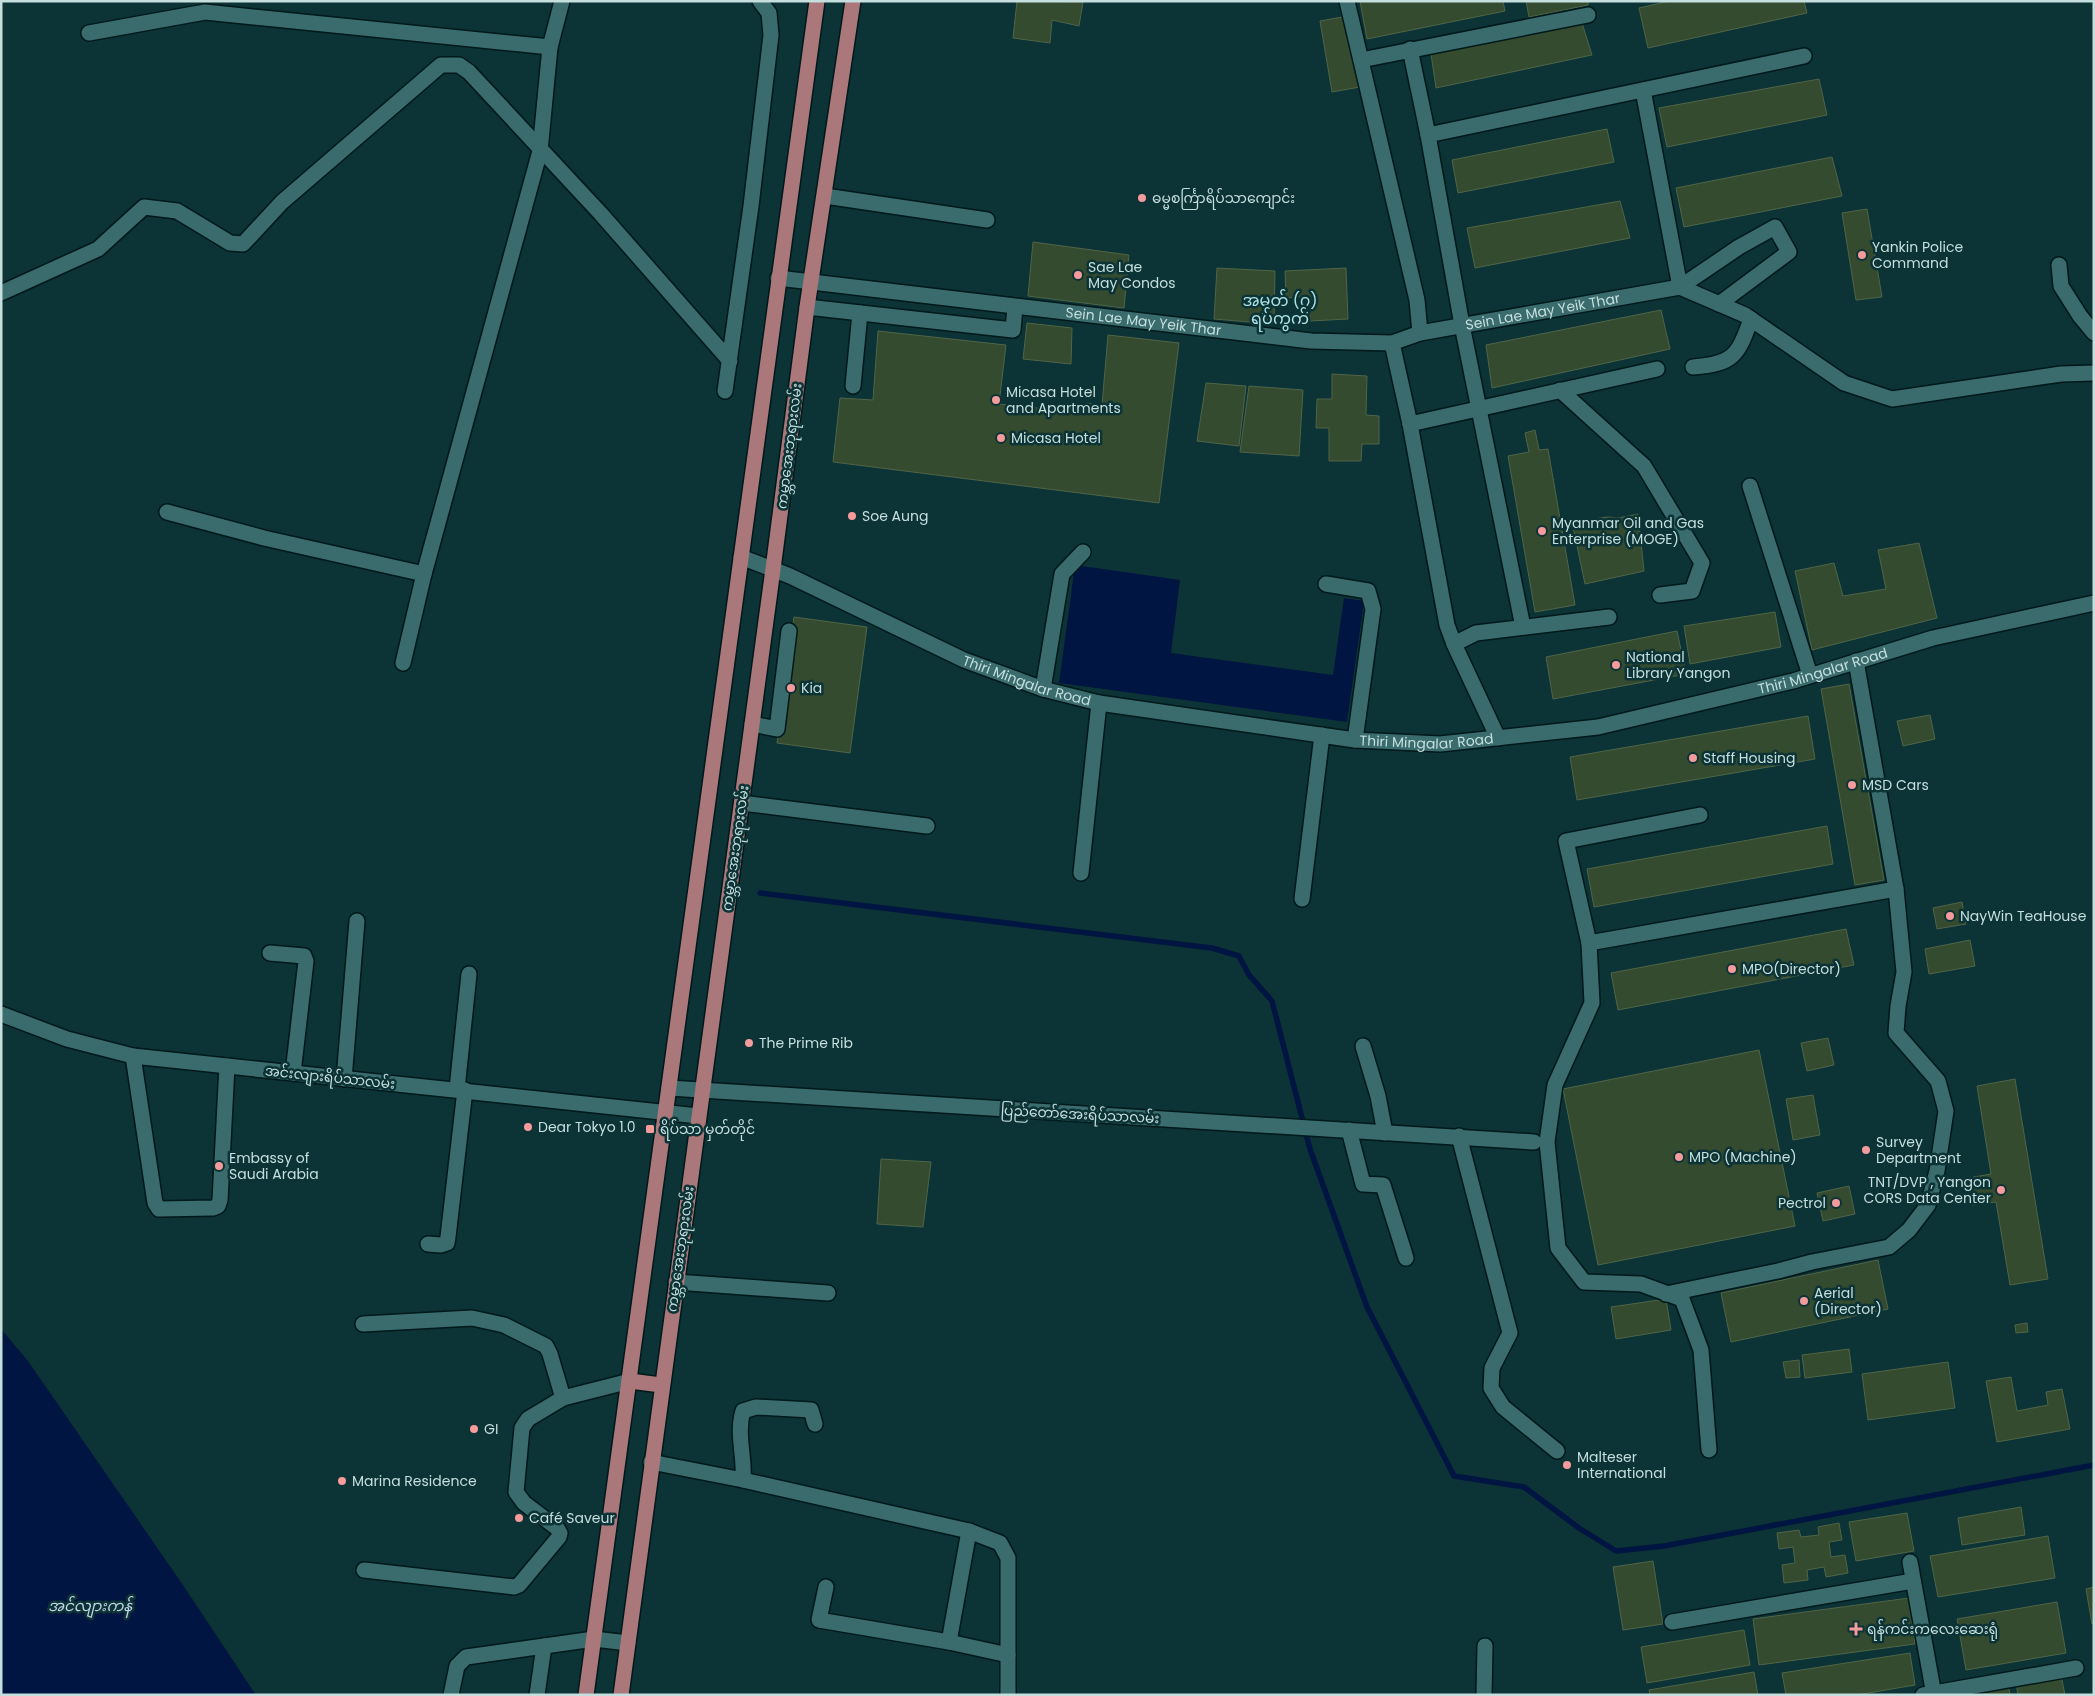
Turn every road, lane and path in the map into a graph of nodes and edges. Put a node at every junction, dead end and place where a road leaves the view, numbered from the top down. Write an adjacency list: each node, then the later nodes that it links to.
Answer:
1 (562, 1): 8 (street)
2 (760, 1): 31 (street)
3 (817, 1): 18 (main road)
4 (853, 1): 15 (main road, ကမ္ဘာအေးဘုရားလမ်း)
5 (1347, 1): 11 (street)
6 (1588, 15): 9 (street)
7 (89, 33): 8 (street)
8 (550, 47): 14 (street)
9 (1410, 49): 11 (street); 13 (street)
10 (1804, 56): 12 (street)
11 (1361, 60): 28 (street)
12 (1643, 90): 13 (street); 20 (street)
13 (1428, 135): 27 (street)
14 (540, 150): 21 (street); 31 (street); 45 (street)
15 (825, 196): 16 (street); 19 (main road, ကမ္ဘာအေးဘုရားလမ်း)
16 (987, 220)
17 (2059, 266): 29 (street)
18 (778, 278): 19 (street, Sein Lae May Yeik Thar); 43 (main road)
19 (811, 282): 23 (main road, ကမ္ဘာအေးဘုရားလမ်း); 24 (street, Sein Lae May Yeik Thar)
20 (1680, 287): 22 (street); 22 (street); 27 (street, Sein Lae May Yeik Thar)
21 (1, 293)
22 (1719, 304): 26 (street)
23 (807, 307): 25 (street); 44 (main road, ကမ္ဘာအေးဘုရားလမ်း)
24 (1015, 307): 25 (street); 30 (street, Sein Lae May Yeik Thar)
25 (860, 313): 35 (street)
26 (1751, 319): 32 (street); 34 (street)
27 (1462, 325): 28 (street, Sein Lae May Yeik Thar); 38 (street)
28 (1420, 333): 30 (street, Sein Lae May Yeik Thar)
29 (2094, 333)
30 (1392, 343): 39 (street)
31 (730, 361): 37 (street)
32 (1693, 367)
33 (1657, 369): 36 (street)
34 (2094, 373)
35 (853, 386)
36 (1560, 390): 38 (street); 47 (street)
37 (725, 391)
38 (1479, 408): 39 (street); 50 (street)
39 (1410, 424): 52 (street)
40 (1750, 486): 55 (street)
41 (167, 512): 45 (street)
42 (1083, 552): 56 (street)
43 (741, 557): 44 (street, Thiri Mingalar Road); 78 (main road)
44 (773, 569): 56 (street, Thiri Mingalar Road); 58 (main road, ကမ္ဘာအေးဘုရားလမ်း)
45 (424, 574): 54 (street)
46 (1326, 584): 61 (street)
47 (1660, 595)
48 (2094, 603): 53 (street, Thiri Mingalar Road)
49 (1608, 617): 50 (street)
50 (1523, 627): 52 (street)
51 (789, 631): 58 (street)
52 (1454, 644): 60 (street)
53 (1856, 661): 55 (street, Thiri Mingalar Road); 66 (street)
54 (403, 663)
55 (1810, 675): 60 (street, Thiri Mingalar Road)
56 (1043, 689): 57 (street, Thiri Mingalar Road)
57 (1099, 703): 59 (street, Thiri Mingalar Road); 65 (street)
58 (752, 724): 62 (main road, ကမ္ဘာအေးဘုရားလမ်း)
59 (1322, 735): 61 (street, Thiri Mingalar Road); 67 (street)
60 (1498, 738): 61 (street, Thiri Mingalar Road)
61 (1355, 740)
62 (742, 803): 64 (street); 80 (main road, ကမ္ဘာအေးဘုရားလမ်း)
63 (1700, 815): 69 (street)
64 (926, 826)
65 (1081, 873)
66 (1896, 889): 69 (street); 91 (street)
67 (1302, 899)
68 (358, 921): 77 (street)
69 (1589, 943): 91 (street)
70 (270, 953): 76 (street)
71 (469, 974): 79 (street)
72 (1, 1014): 74 (street, အင်းလျားရိပ်သာလမ်း)
73 (1363, 1046): 84 (street)
74 (133, 1056): 75 (street, အင်းလျားရိပ်သာလမ်း); 75 (street)
75 (227, 1066): 76 (street, အင်းလျားရိပ်သာလမ်း)
76 (293, 1073): 77 (street, အင်းလျားရိပ်သာလမ်း)
77 (344, 1079): 79 (street, အင်းလျားရိပ်သာလမ်း)
78 (669, 1088): 80 (street, ပြည်တော်အေးရိပ်သာလမ်း); 81 (main road)
79 (461, 1090): 81 (street, အင်းလျားရိပ်သာလမ်း); 87 (street)
80 (702, 1091): 82 (main road, ကမ္ဘာအေးဘုရားလမ်း); 83 (street, ပြည်တော်အေးရိပ်သာလမ်း)
81 (665, 1112): 82 (street, အင်းလျားရိပ်သာလမ်း); 93 (main road)
82 (698, 1116): 89 (main road, ကမ္ဘာအေးဘုရားလမ်း)
83 (1349, 1130): 84 (street, ပြည်တော်အေးရိပ်သာလမ်း); 88 (street)
84 (1386, 1133): 85 (street, ပြည်တော်အေးရိပ်သာလမ်း)
85 (1459, 1136): 86 (street, ပြည်တော်အေးရိပ်သာလမ်း); 98 (street)
86 (1534, 1142)
87 (428, 1244)
88 (1406, 1258)
89 (676, 1282): 90 (street); 94 (main road, ကမ္ဘာအေးဘုရားလမ်း)
90 (828, 1293)
91 (1666, 1294): 97 (street)
92 (363, 1324): 95 (street)
93 (630, 1381): 94 (main road); 95 (street); 107 (main road)
94 (661, 1385): 99 (main road, ကမ္ဘာအေးဘုရားလမ်း)
95 (563, 1398): 103 (street)
96 (815, 1424): 100 (street)
97 (1708, 1450)
98 (1557, 1451)
99 (651, 1462): 100 (street); 109 (main road, ကမ္ဘာအေးဘုရားလမ်း)
100 (743, 1480): 101 (street)
101 (969, 1531): 108 (street); 112 (street)
102 (1910, 1562): 104 (street)
103 (364, 1570)
104 (1913, 1581): 106 (street); 114 (street)
105 (826, 1587): 108 (street)
106 (1672, 1622)
107 (594, 1639): 109 (street); 110 (street); 117 (main road)
108 (949, 1642): 112 (street)
109 (628, 1643): 118 (main road, ကမ္ဘာအေးဘုရားလမ်း)
110 (544, 1646): 115 (street); 116 (street)
111 (1485, 1646): 120 (street)
112 (1008, 1655): 119 (street)
113 (2076, 1668): 114 (street)
114 (1930, 1694)
115 (451, 1695)
116 (536, 1695)
117 (586, 1695)
118 (620, 1695)
119 (1008, 1695)
120 (1484, 1695)

